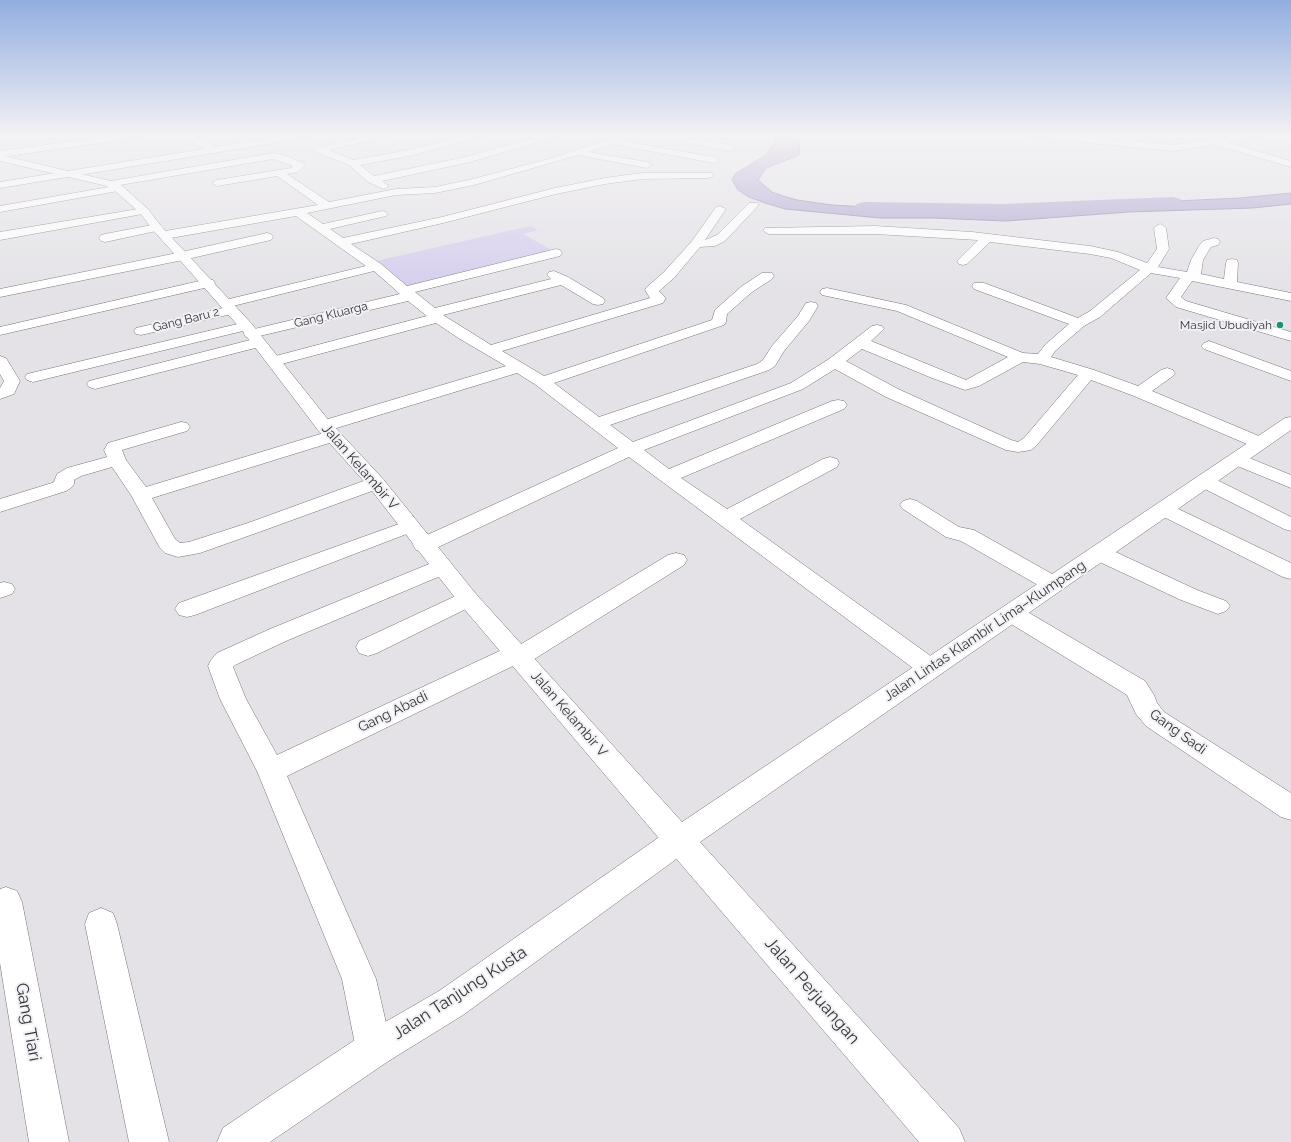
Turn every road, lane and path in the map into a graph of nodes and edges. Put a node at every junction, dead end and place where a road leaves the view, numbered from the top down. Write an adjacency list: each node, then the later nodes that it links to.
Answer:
1 (109, 187): 14 (street)
2 (117, 187): 16 (street, Jalan Kelambir V)
3 (223, 187): 10 (street)
4 (300, 187): 13 (street)
5 (387, 187): 11 (street)
6 (449, 187): 11 (street)
7 (547, 187): 9 (street)
8 (574, 187): 9 (street)
9 (555, 191): 27 (street)
10 (230, 192)
11 (396, 192): 13 (street)
12 (754, 205): 29 (street)
13 (327, 206): 17 (street)
14 (0, 209)
15 (720, 209): 29 (street)
16 (144, 211): 22 (street, Jalan Kelambir V); 23 (street)
17 (298, 212): 19 (street); 22 (street)
18 (382, 214): 19 (street)
19 (320, 228): 27 (street)
20 (1160, 228): 35 (street)
21 (769, 230): 26 (street)
22 (161, 231): 25 (street); 31 (street, Jalan Kelambir V)
23 (0, 236)
24 (267, 237): 31 (street)
25 (105, 238)
26 (987, 238): 32 (street); 35 (street)
27 (341, 242): 34 (street)
28 (1214, 242): 37 (street)
29 (696, 244): 58 (street)
30 (556, 253): 43 (street, Gang Kluarga)
31 (182, 255): 38 (street, Jalan Kelambir V); 42 (street)
32 (963, 261)
33 (1232, 263): 39 (street)
34 (376, 267): 43 (street); 47 (street, Gang Baru 2)
35 (1148, 269): 37 (street); 49 (street)
36 (767, 276): 69 (street)
37 (1192, 277): 39 (street); 55 (street)
38 (206, 282): 47 (street, Jalan Kelambir V); 50 (street); 52 (street)
39 (1230, 283): 44 (street)
40 (979, 286): 49 (street)
41 (828, 292): 59 (street)
42 (0, 293)
43 (407, 293): 48 (street); 54 (street, Gang Kluarga)
44 (1291, 297)
45 (598, 300): 48 (street)
46 (811, 306): 75 (street)
47 (229, 307): 53 (street, Gang Baru 2); 54 (street, Jalan Kelambir V)
48 (436, 316): 58 (street); 62 (street)
49 (1079, 323): 60 (street)
50 (0, 324)
51 (877, 329): 56 (street)
52 (0, 331)
53 (141, 331)
54 (252, 335): 62 (street, Jalan Kelambir V); 68 (street); 70 (street)
55 (1291, 337)
56 (859, 342): 59 (street); 63 (street)
57 (1209, 346): 67 (street)
58 (489, 350): 64 (street)
59 (1020, 358): 60 (street)
60 (1042, 359): 65 (street)
61 (0, 361): 72 (street)
62 (274, 362): 77 (street, Jalan Kelambir V)
63 (835, 362): 65 (street); 79 (street)
64 (519, 367): 69 (street); 77 (street)
65 (1088, 373): 71 (street)
66 (1167, 373): 71 (street)
67 (1291, 376)
68 (33, 377)
69 (542, 382): 75 (street)
70 (95, 384)
71 (1140, 392): 78 (street)
72 (0, 394)
73 (838, 405): 83 (street)
74 (1291, 422): 78 (street, Jalan Lintas Klambir Lima–Klumpang)
75 (596, 424): 79 (street)
76 (181, 427): 81 (street)
77 (328, 431): 86 (street, Jalan Kelambir V); 87 (street)
78 (1260, 443): 80 (street, Jalan Lintas Klambir Lima–Klumpang)
79 (631, 449): 83 (street); 94 (street)
80 (1237, 459): 84 (street, Jalan Lintas Klambir Lima–Klumpang); 85 (street)
81 (117, 460): 87 (street); 89 (street)
82 (830, 464): 91 (street)
83 (667, 477): 91 (street)
84 (1204, 481): 90 (street, Jalan Lintas Klambir Lima–Klumpang); 92 (street)
85 (1291, 482)
86 (376, 483): 87 (street); 93 (street, Jalan Kelambir V)
87 (140, 495)
88 (910, 505): 99 (street)
89 (0, 506)
90 (1163, 509): 95 (street, Jalan Lintas Klambir Lima–Klumpang); 98 (street)
91 (726, 518): 106 (street)
92 (1291, 525)
93 (410, 526): 94 (street, Jalan Kelambir V); 102 (street)
94 (424, 545): 97 (street, Jalan Kelambir V)
95 (1099, 552): 99 (street, Jalan Lintas Klambir Lima–Klumpang); 101 (street)
96 (676, 560): 105 (street, Gang Abadi)
97 (442, 567): 100 (street, Jalan Kelambir V); 107 (street)
98 (1291, 572)
99 (1053, 584): 103 (street, Jalan Lintas Klambir Lima–Klumpang)
100 (468, 599): 104 (street); 105 (street, Jalan Kelambir V)
101 (1218, 606)
102 (188, 609)
103 (1011, 613): 106 (street, Jalan Lintas Klambir Lima–Klumpang); 108 (street, Gang Sadi)
104 (368, 647)
105 (517, 656): 107 (street, Gang Abadi); 109 (street, Jalan Kelambir V)
106 (930, 668): 109 (street, Jalan Lintas Klambir Lima–Klumpang)
107 (271, 771): 112 (street)
108 (1291, 808)
109 (679, 840): 112 (street, Jalan Tanjung Kusta); 113 (street, Jalan Perjuangan)
110 (6, 902): 114 (street, Gang Tiari)
111 (101, 924): 115 (street)
112 (374, 1049): 116 (street, Jalan Tanjung Kusta)
113 (942, 1141)
114 (49, 1142)
115 (149, 1142)
116 (238, 1142)

